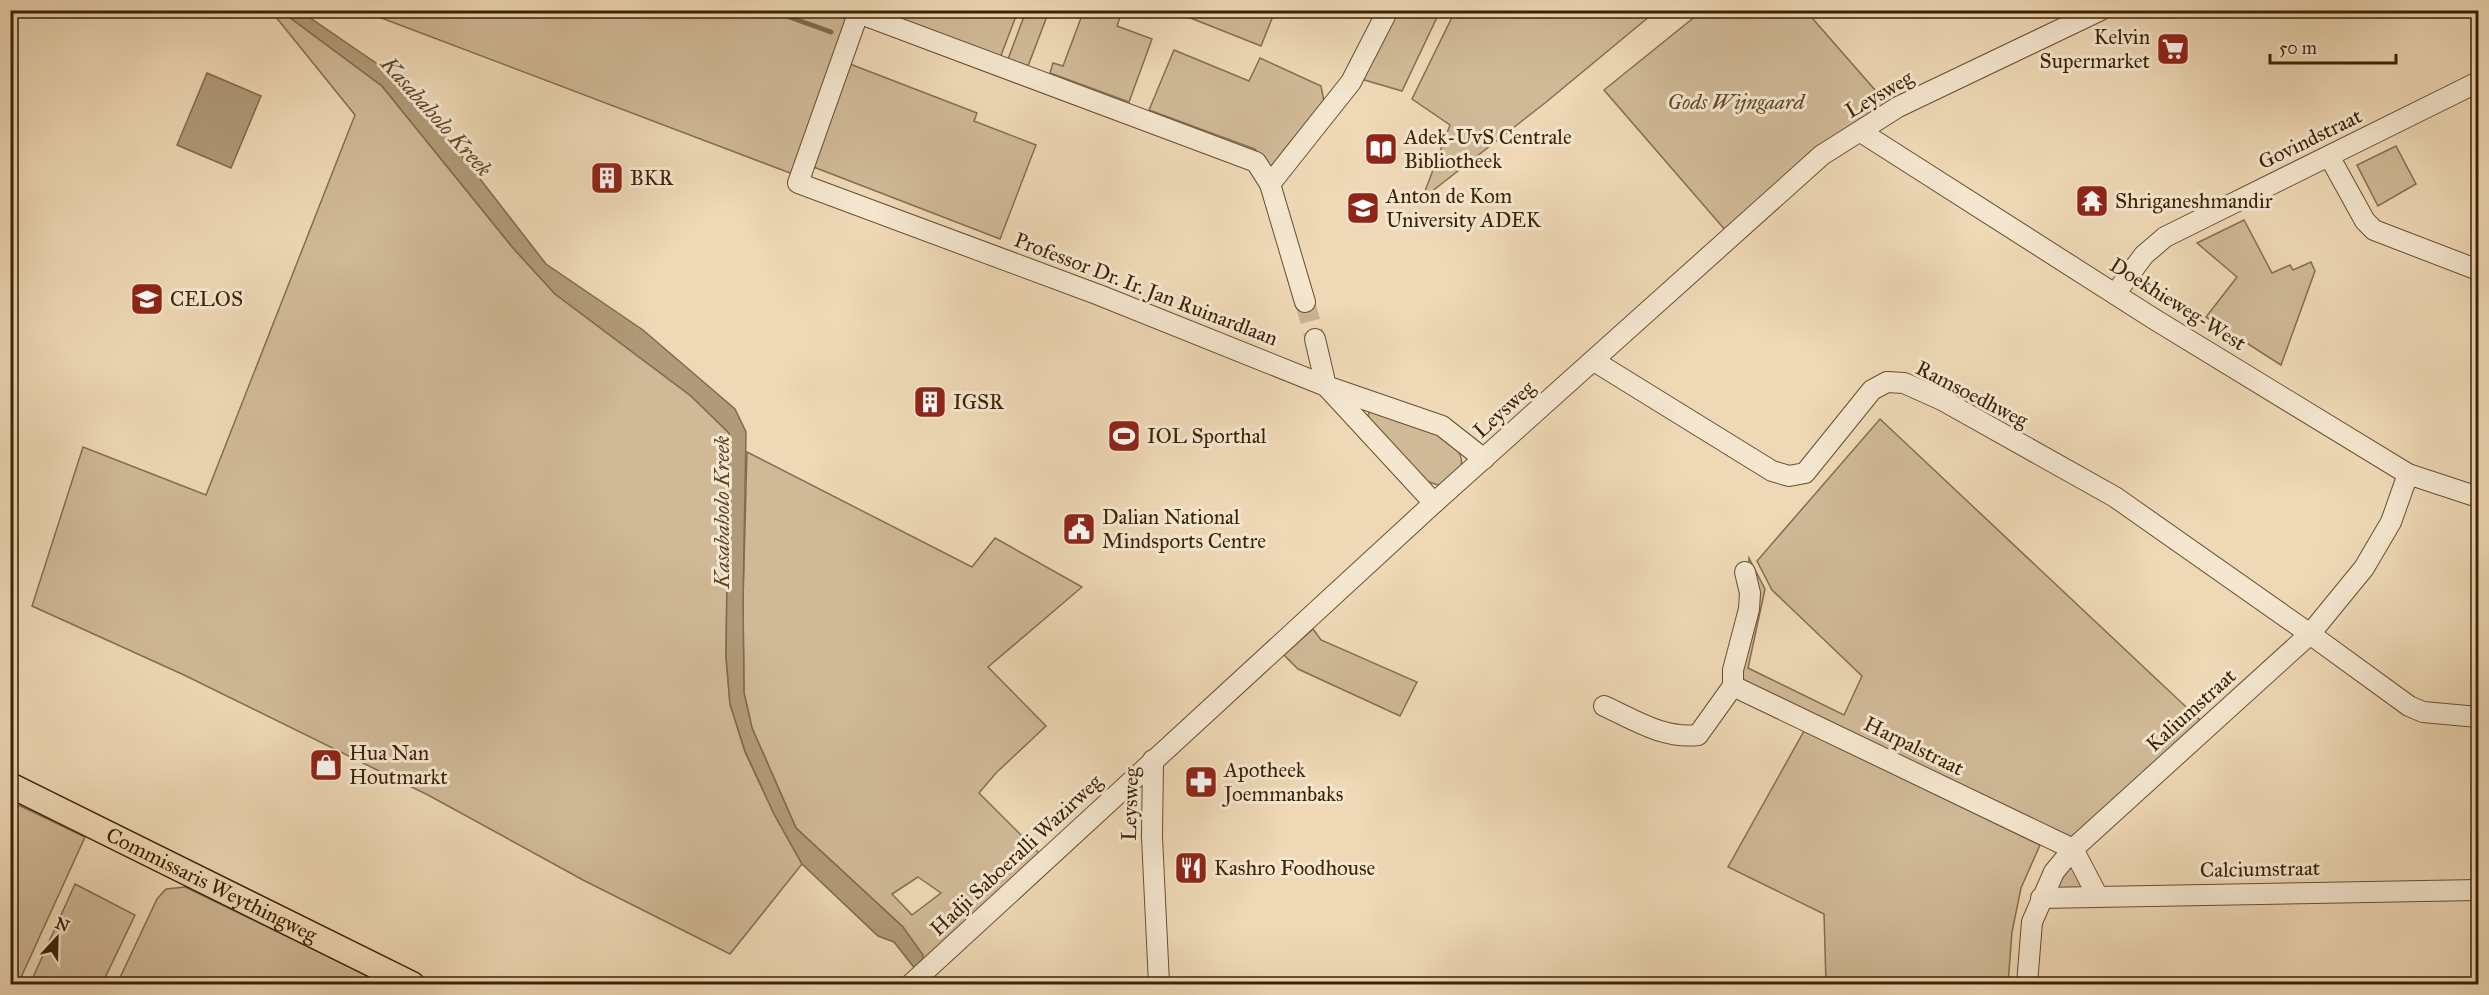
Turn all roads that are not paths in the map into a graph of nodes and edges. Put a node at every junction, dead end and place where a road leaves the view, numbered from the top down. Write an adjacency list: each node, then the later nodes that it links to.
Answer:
1 (1388, 10): 7 (street)
2 (2101, 10): 5 (street, Leysweg)
3 (854, 12): 7 (street); 13 (street, Professor Dr. Ir. Jan Ruinardlaan)
4 (2478, 82): 6 (street, Govindstraat)
5 (1861, 132): 9 (street, Doekhieweg-West); 12 (street, Leysweg)
6 (2329, 156): 8 (street); 9 (street, Govindstraat)
7 (1270, 183): 10 (street)
8 (2478, 270)
9 (2115, 294): 15 (street, Doekhieweg-West)
10 (1305, 302)
11 (1315, 339): 13 (street)
12 (1594, 361): 14 (street, Leysweg); 19 (street, Ramsoedhweg)
13 (1326, 386): 14 (street); 17 (street, Professor Dr. Ir. Jan Ruinardlaan)
14 (1484, 459): 17 (street, Leysweg)
15 (2408, 474): 16 (street, Doekhieweg-West); 19 (street, Kaliumstraat)
16 (2478, 497)
17 (1434, 503): 23 (street, Leysweg)
18 (1745, 572): 20 (street)
19 (2310, 634): 22 (street, Ramsoedhweg); 25 (street, Kaliumstraat)
20 (1733, 686): 21 (street); 25 (street, Harpalstraat)
21 (1604, 706)
22 (2478, 717)
23 (1153, 760): 30 (street, Hadji Saboeralli Wazirweg); 31 (street, Leysweg)
24 (10, 786): 29 (main road, Commissaris Weythingweg)
25 (2073, 849): 27 (street); 28 (street, Kaliumstraat)
26 (2478, 890): 27 (street, Calciumstraat)
27 (2097, 896): 28 (street, Calciumstraat)
28 (2041, 898): 32 (street, Kaliumstraat)
29 (412, 984)
30 (912, 984)
31 (1159, 984)
32 (2027, 984)

